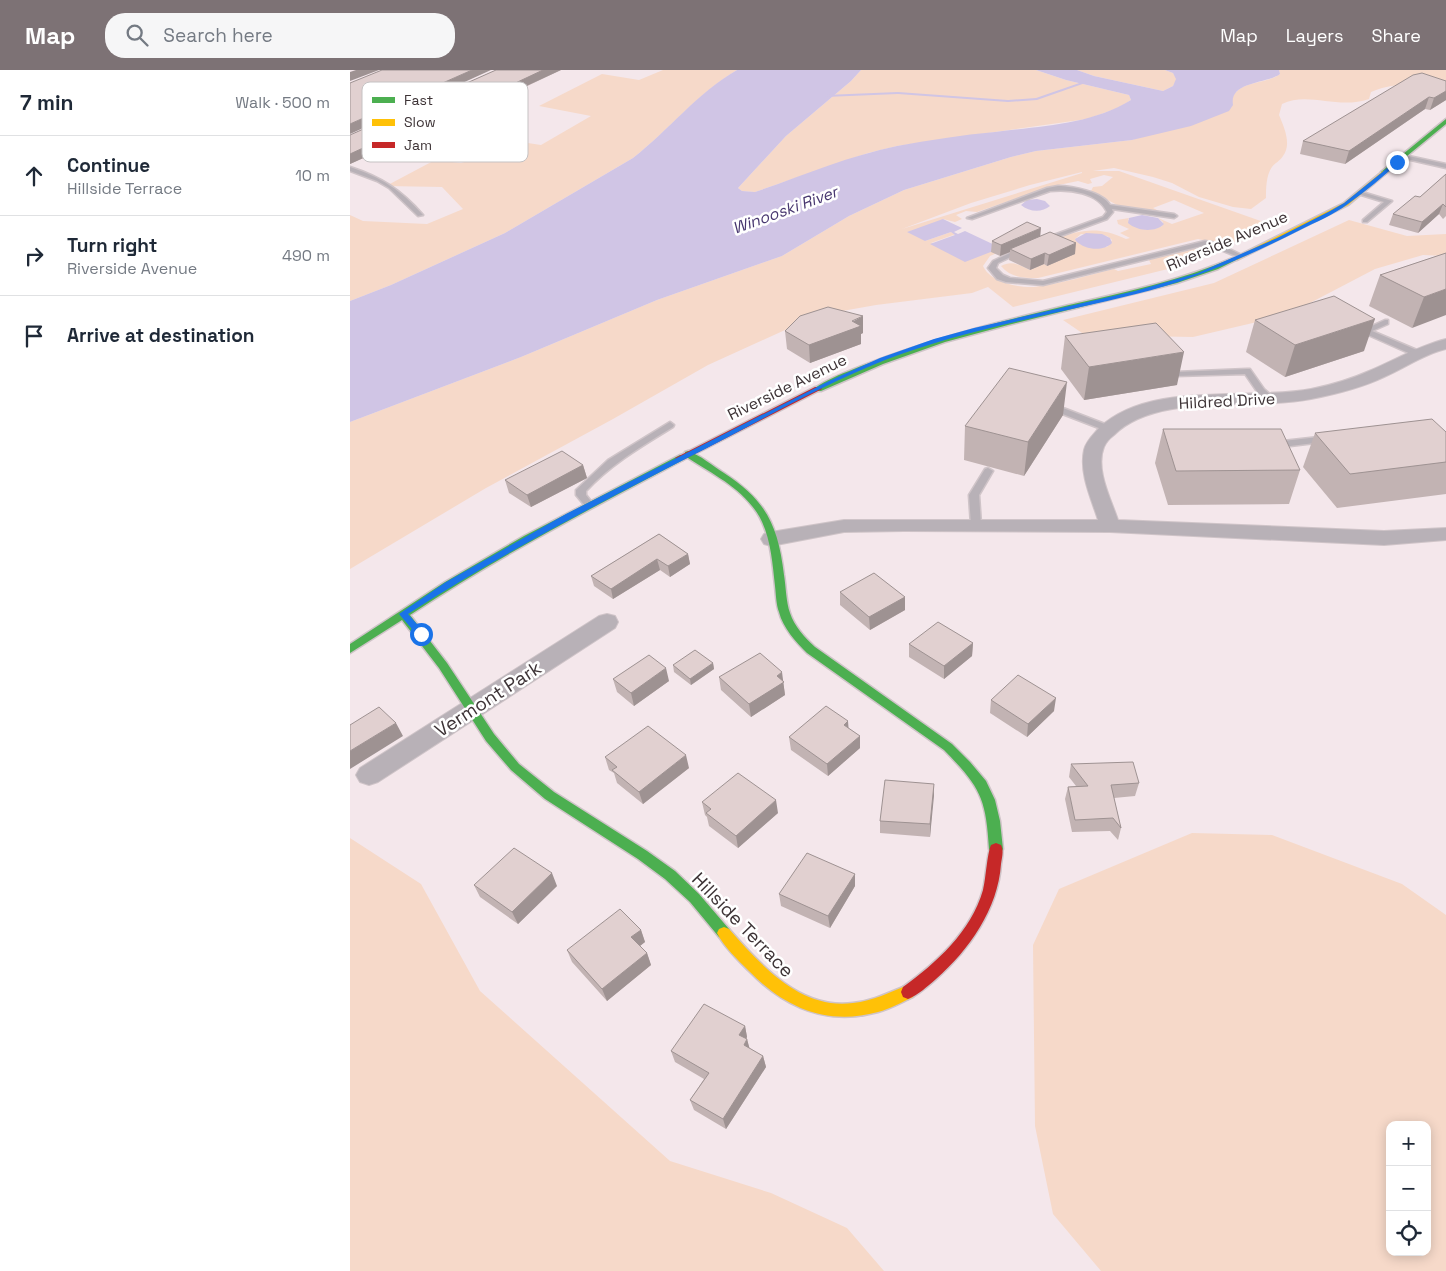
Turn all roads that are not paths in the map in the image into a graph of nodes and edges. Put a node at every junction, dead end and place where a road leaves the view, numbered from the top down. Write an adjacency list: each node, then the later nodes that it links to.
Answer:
1 (1446, 121): 2 (main road, Riverside Avenue)
2 (1404, 157): 3 (lane); 5 (main road, Riverside Avenue)
3 (1446, 166)
4 (350, 169): 7 (lane)
5 (1360, 193): 10 (lane); 13 (main road, Riverside Avenue)
6 (1108, 207): 8 (lane); 9 (lane); 11 (lane)
7 (420, 215)
8 (1174, 216)
9 (970, 218)
10 (1365, 221)
11 (1038, 243)
12 (1029, 247): 13 (lane)
13 (1242, 256): 26 (main road, Riverside Avenue)
14 (1385, 322): 15 (lane)
15 (1366, 331): 16 (lane); 18 (lane)
16 (1348, 338)
17 (1446, 344): 18 (street, Hildred Drive)
18 (1416, 353): 21 (street, Hildred Drive)
19 (1176, 374): 21 (lane)
20 (1047, 398): 23 (lane)
21 (1270, 399): 23 (street, Hildred Drive)
22 (670, 425): 28 (lane)
23 (1107, 428): 30 (street, Hildred Drive)
24 (1337, 436): 25 (lane)
25 (1266, 445)
26 (688, 454): 28 (main road, Riverside Avenue); 32 (main road, Hillside Terrace)
27 (988, 471): 29 (lane)
28 (589, 505): 33 (main road, Riverside Avenue)
29 (976, 524): 30 (street); 32 (street)
30 (1110, 526): 31 (street)
31 (1446, 534)
32 (771, 539): 36 (main road, Hillside Terrace)
33 (403, 614): 35 (main road, Riverside Avenue); 36 (main road, Hillside Terrace)
34 (607, 622): 36 (street, Vermont Park)
35 (350, 649)
36 (471, 710): 37 (street, Vermont Park)
37 (369, 775)

